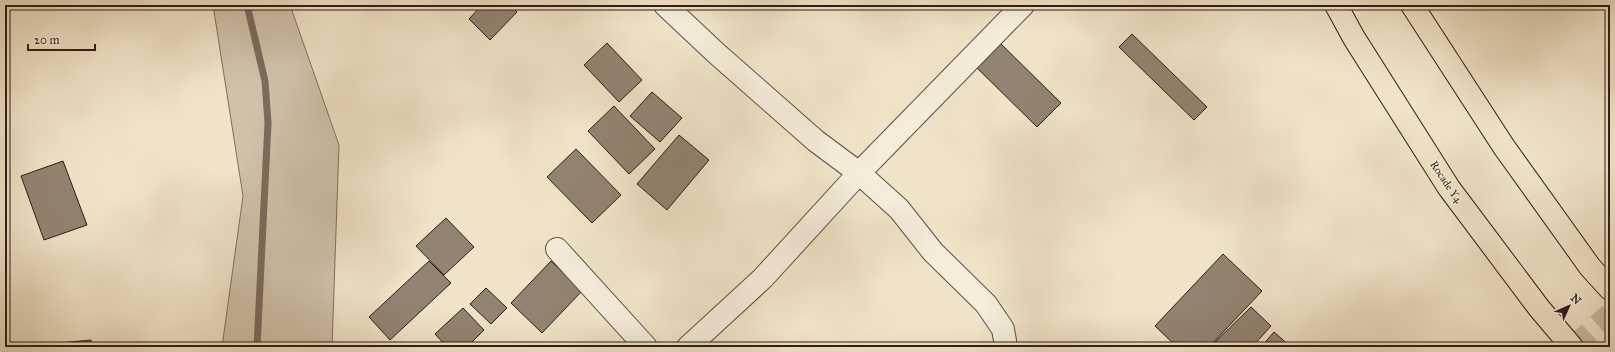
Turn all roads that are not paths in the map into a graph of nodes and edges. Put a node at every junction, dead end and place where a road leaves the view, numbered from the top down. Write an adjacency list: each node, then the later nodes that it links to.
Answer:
1 (665, 5): 5 (street)
2 (1023, 5): 5 (street)
3 (1336, 5): 11 (highway, Rocade Y4)
4 (1412, 5): 7 (highway)
5 (859, 173): 9 (street); 10 (street)
6 (558, 249): 8 (street)
7 (1610, 289)
8 (646, 347)
9 (688, 347)
10 (1006, 347)
11 (1572, 347)

